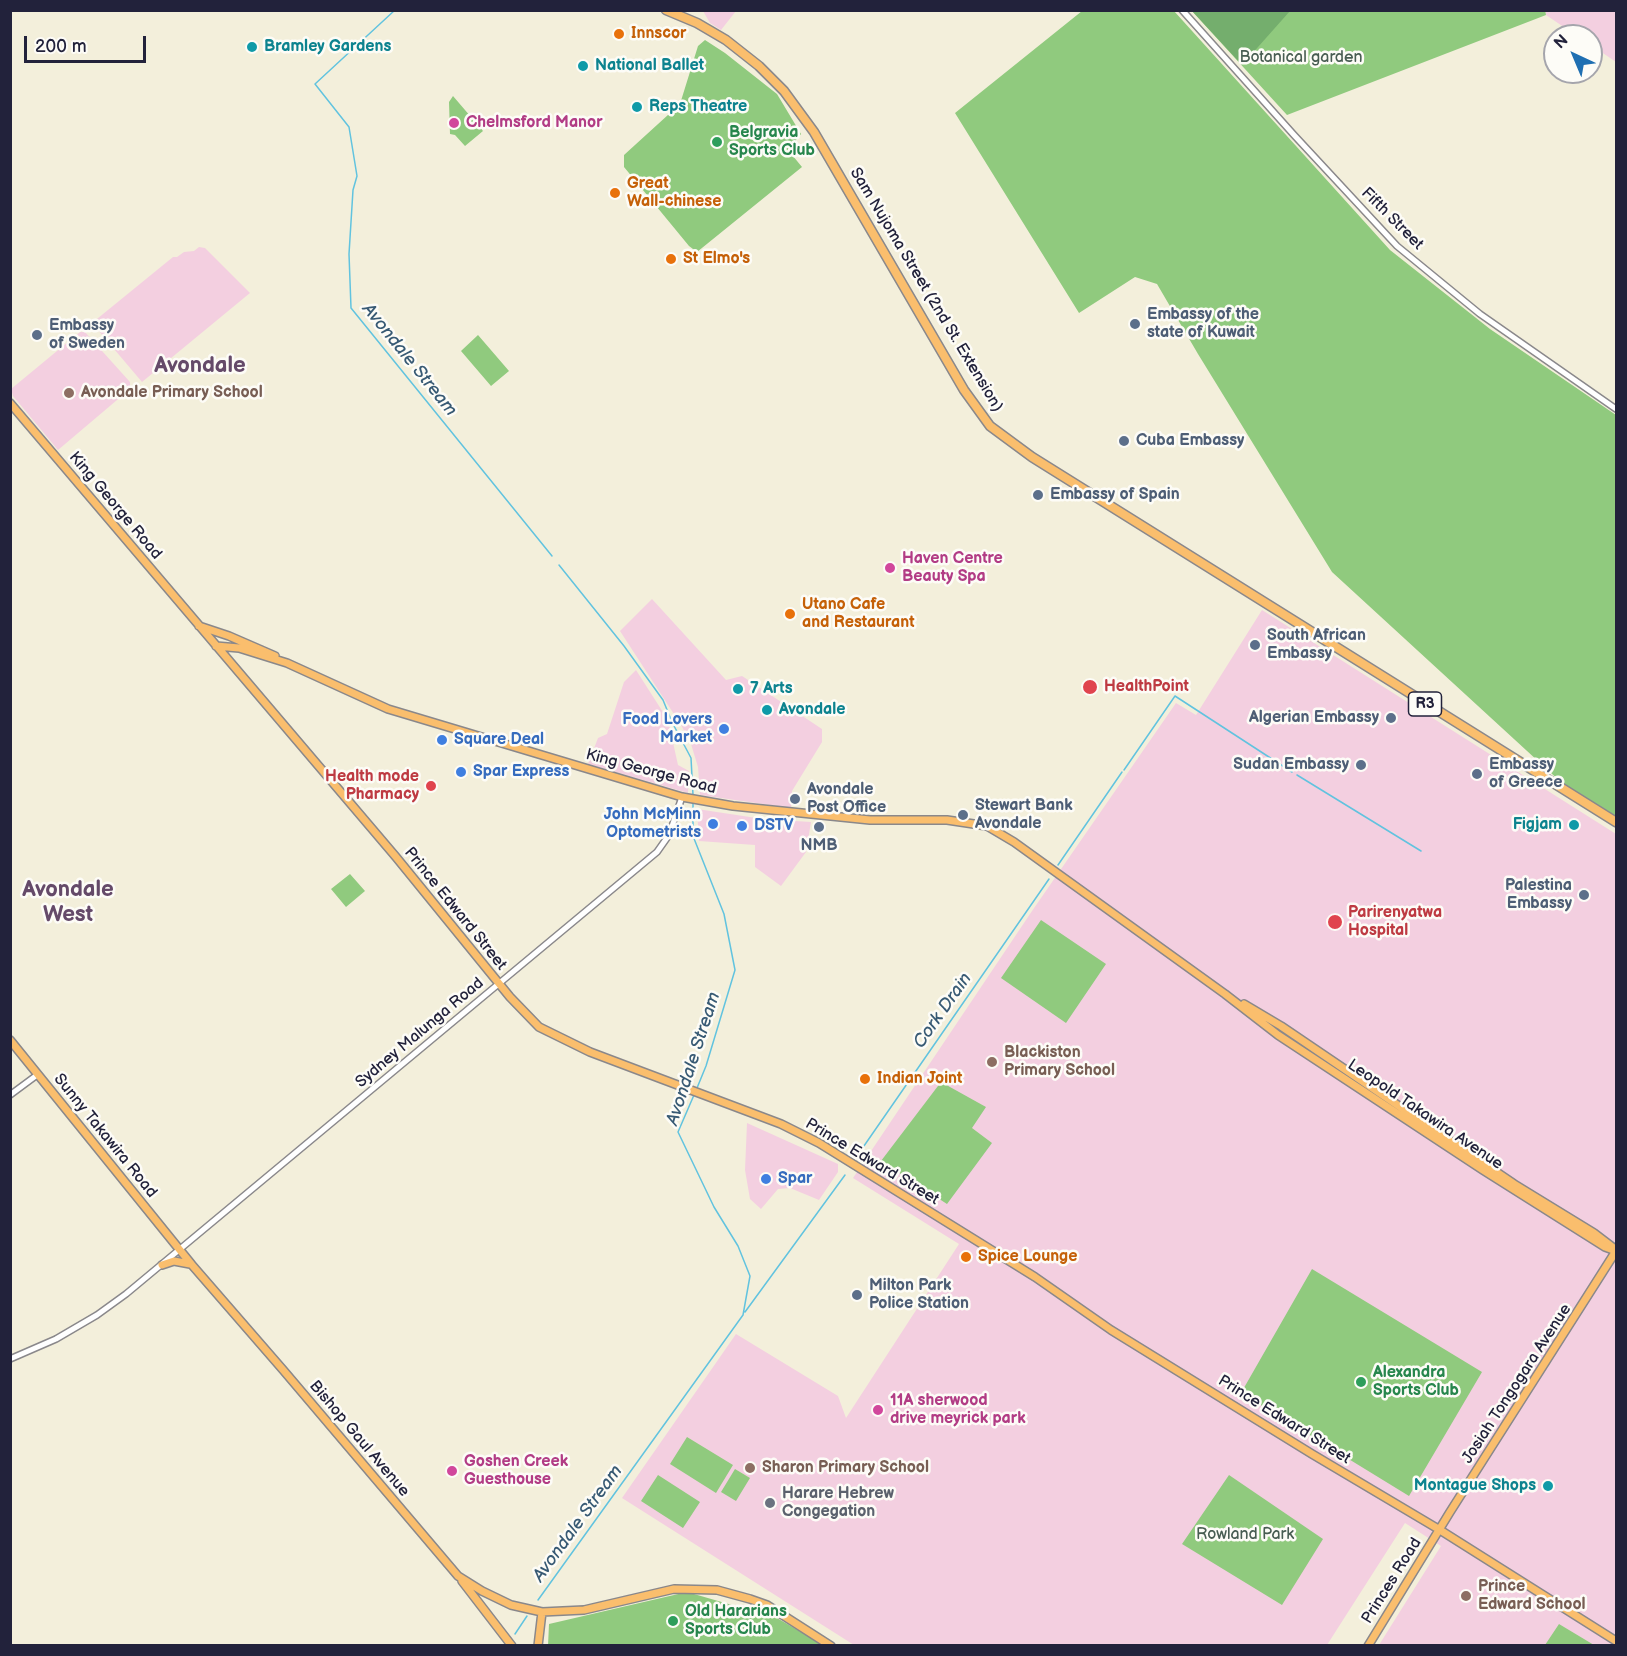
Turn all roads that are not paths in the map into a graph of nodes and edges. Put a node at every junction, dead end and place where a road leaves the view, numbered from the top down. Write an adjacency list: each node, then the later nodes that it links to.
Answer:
1 (666, 10): 12 (highway, Sam Nujoma Street (2nd St. Extension) / R3)
2 (1182, 10): 4 (street, Fifth Street)
3 (10, 403): 5 (main road, King George Road)
4 (1617, 409)
5 (199, 626): 6 (main road, King George Road); 7 (main road, Prince Edward Street)
6 (229, 636): 7 (main road); 9 (main road, King George Road)
7 (216, 646): 8 (main road, King George Road); 10 (main road, Prince Edward Street)
8 (238, 648): 9 (main road, King George Road); 10 (main road)
9 (287, 663): 11 (main road, King George Road)
10 (233, 667): 14 (main road, Prince Edward Street)
11 (682, 797): 13 (main road, King George Road); 14 (street, Sydney Malunga Road)
12 (1617, 822)
13 (1049, 867): 15 (main road, Leopold Takawira Avenue)
14 (499, 985): 19 (street, Sydney Malunga Road); 24 (main road, Prince Edward Street)
15 (1225, 993): 15 (main road, Leopold Takawira Avenue)
16 (10, 1040): 17 (main road, Sunny Takawira Road)
17 (37, 1074): 18 (street); 19 (main road, Sunny Takawira Road)
18 (10, 1095)
19 (179, 1249): 21 (street, Sydney Malunga Road); 22 (main road, Bishop Gaul Avenue)
20 (1617, 1251): 24 (main road, Josiah Tongogara Avenue)
21 (162, 1265): 22 (main road); 23 (street, Sydney Malunga Road)
22 (192, 1265): 25 (main road, Bishop Gaul Avenue)
23 (10, 1359)
24 (1440, 1530): 27 (main road, Prince Edward Street); 31 (main road, Princes Road)
25 (458, 1576): 26 (main road, Bishop Gaul Avenue); 28 (main road)
26 (542, 1612): 29 (main road); 30 (main road, Bishop Gaul Avenue)
27 (1617, 1641)
28 (512, 1646)
29 (538, 1646)
30 (831, 1646)
31 (1368, 1646)

